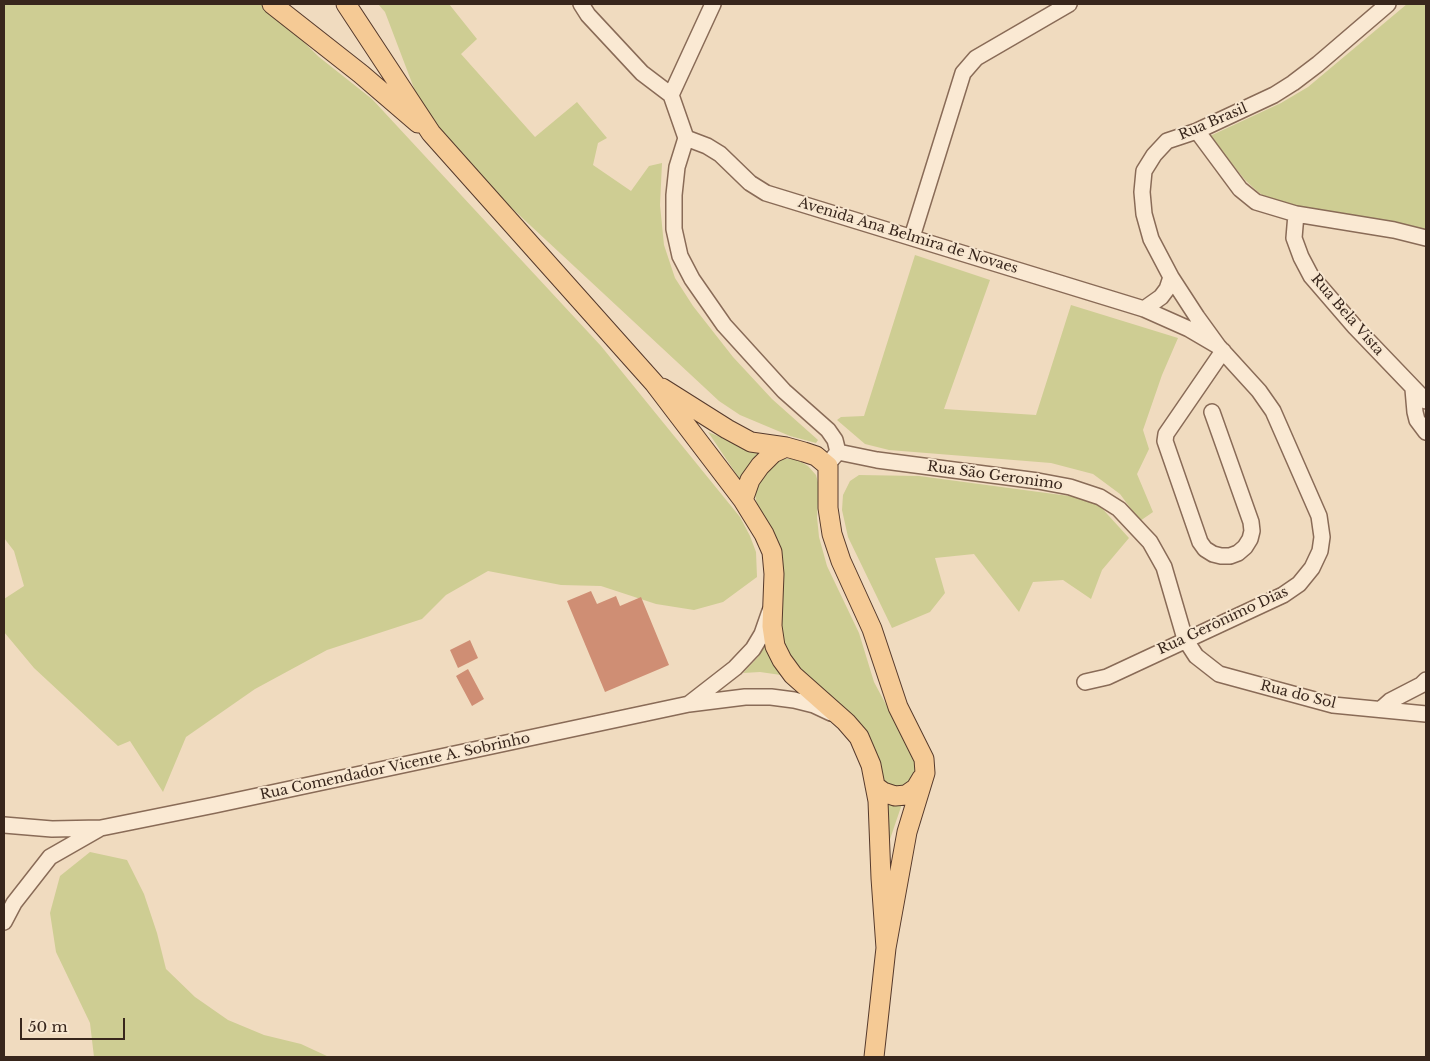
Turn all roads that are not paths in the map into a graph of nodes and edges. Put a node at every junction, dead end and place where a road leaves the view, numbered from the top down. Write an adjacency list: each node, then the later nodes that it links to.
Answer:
1 (272, 4): 9 (main road)
2 (346, 4): 9 (main road)
3 (581, 4): 7 (street)
4 (714, 4): 7 (street)
5 (1068, 4): 12 (street)
6 (1388, 4): 8 (street, Rua Brasil)
7 (671, 95): 10 (street)
8 (1197, 131): 11 (street); 14 (street, Rua Brasil)
9 (431, 133): 17 (main road)
10 (686, 138): 12 (street, Avenida Ana Belmira de Novaes); 23 (street)
11 (1296, 214): 13 (street); 18 (street, Rua Bela Vista)
12 (912, 237): 15 (street, Avenida Ana Belmira de Novaes)
13 (1426, 238)
14 (1171, 277): 15 (street); 16 (street, Rua Brasil)
15 (1144, 309): 16 (street, Avenida Ana Belmira de Novaes)
16 (1221, 348): 20 (street); 26 (street, Rua Gerônimo Dias)
17 (654, 383): 22 (main road); 24 (main road)
18 (1414, 389): 19 (street, Rua Bela Vista); 21 (street)
19 (1426, 401)
20 (1212, 412)
21 (1426, 432)
22 (786, 447): 23 (main road); 24 (main road)
23 (833, 459): 26 (street, Rua São Geronimo); 33 (main road)
24 (744, 500): 25 (main road)
25 (773, 603): 29 (street); 32 (main road)
26 (1185, 639): 27 (street, Rua Gerônimo Dias); 30 (street, Rua do Sol)
27 (1085, 682)
28 (1425, 687): 30 (street)
29 (690, 704): 32 (street, Rua Comendador Vicente A. Sobrinho); 36 (street, Rua Comendador Vicente A. Sobrinho)
30 (1381, 709): 31 (street, Rua do Sol)
31 (1426, 714)
32 (842, 719): 34 (main road)
33 (925, 773): 34 (main road); 38 (main road)
34 (875, 786): 38 (main road)
35 (4, 825): 36 (street)
36 (101, 828): 37 (street)
37 (4, 922)
38 (886, 948): 39 (main road)
39 (874, 1057)

